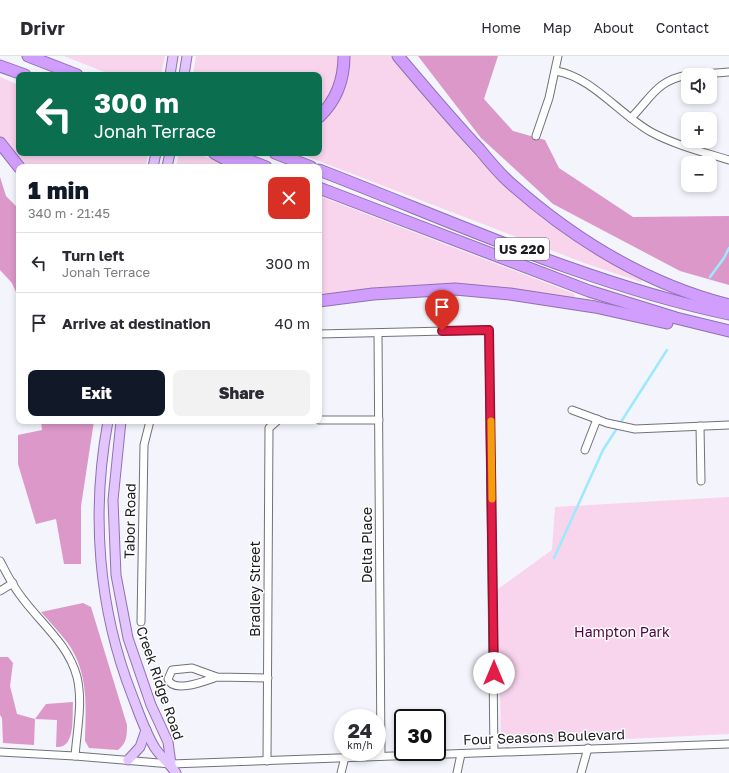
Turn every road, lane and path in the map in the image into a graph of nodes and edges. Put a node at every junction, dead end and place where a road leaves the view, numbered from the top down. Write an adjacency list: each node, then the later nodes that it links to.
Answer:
1 (28, 56): 10 (highway)
2 (173, 56): 11 (main road)
3 (187, 56): 12 (main road)
4 (344, 56): 16 (highway)
5 (398, 56): 31 (highway)
6 (558, 56): 8 (street)
7 (0, 66): 9 (highway)
8 (556, 71): 17 (street); 18 (street)
9 (16, 72)
10 (69, 72)
11 (170, 72)
12 (184, 72)
13 (729, 72): 14 (street)
14 (717, 73)
15 (681, 77): 17 (street)
16 (322, 114)
17 (631, 118): 23 (street)
18 (536, 136)
19 (0, 143): 24 (highway)
20 (220, 156): 25 (highway)
21 (237, 156): 26 (highway)
22 (283, 156): 27 (highway)
23 (729, 160)
24 (17, 164)
25 (234, 164)
26 (258, 164)
27 (303, 164)
28 (322, 171): 32 (highway, US 220)
29 (322, 189): 33 (highway, US 220)
30 (322, 301): 33 (highway)
31 (729, 305)
32 (729, 314)
33 (697, 324): 34 (highway, US 220)
34 (729, 330)
35 (378, 333): 36 (street); 40 (street, Delta Place); 60 (street)
36 (322, 334)
37 (572, 410): 38 (street)
38 (596, 419): 46 (street); 47 (street)
39 (322, 420): 40 (street)
40 (380, 420): 55 (street, Delta Place)
41 (108, 424): 56 (main road, Creek Ridge Road)
42 (121, 424): 68 (main road, Creek Ridge Road)
43 (149, 424): 52 (street, Tabor Road)
44 (274, 424): 54 (street, Bradley Street)
45 (729, 425): 46 (street)
46 (700, 426): 48 (street)
47 (585, 450)
48 (700, 481)
49 (0, 561): 50 (street)
50 (13, 583): 51 (street); 62 (street)
51 (0, 591)
52 (141, 622)
53 (217, 677): 53 (street); 54 (street)
54 (268, 678): 66 (street, Bradley Street)
55 (381, 709)
56 (146, 730): 65 (main road); 68 (main road, Creek Ridge Road)
57 (729, 744): 58 (street, Four Seasons Boulevard)
58 (588, 748): 60 (street, Four Seasons Boulevard); 72 (street)
59 (0, 752): 62 (street, Four Seasons Boulevard)
60 (494, 752): 61 (street, Four Seasons Boulevard)
61 (461, 754): 63 (street, Four Seasons Boulevard); 71 (street)
62 (75, 756): 65 (street, Four Seasons Boulevard)
63 (386, 756)
64 (334, 758): 66 (street, Four Seasons Boulevard)
65 (128, 760): 68 (street, Four Seasons Boulevard)
66 (267, 761): 68 (street, Four Seasons Boulevard)
67 (344, 761): 70 (street)
68 (170, 764): 69 (main road, Creek Ridge Road)
69 (176, 773)
70 (341, 773)
71 (457, 773)
72 (581, 773)

